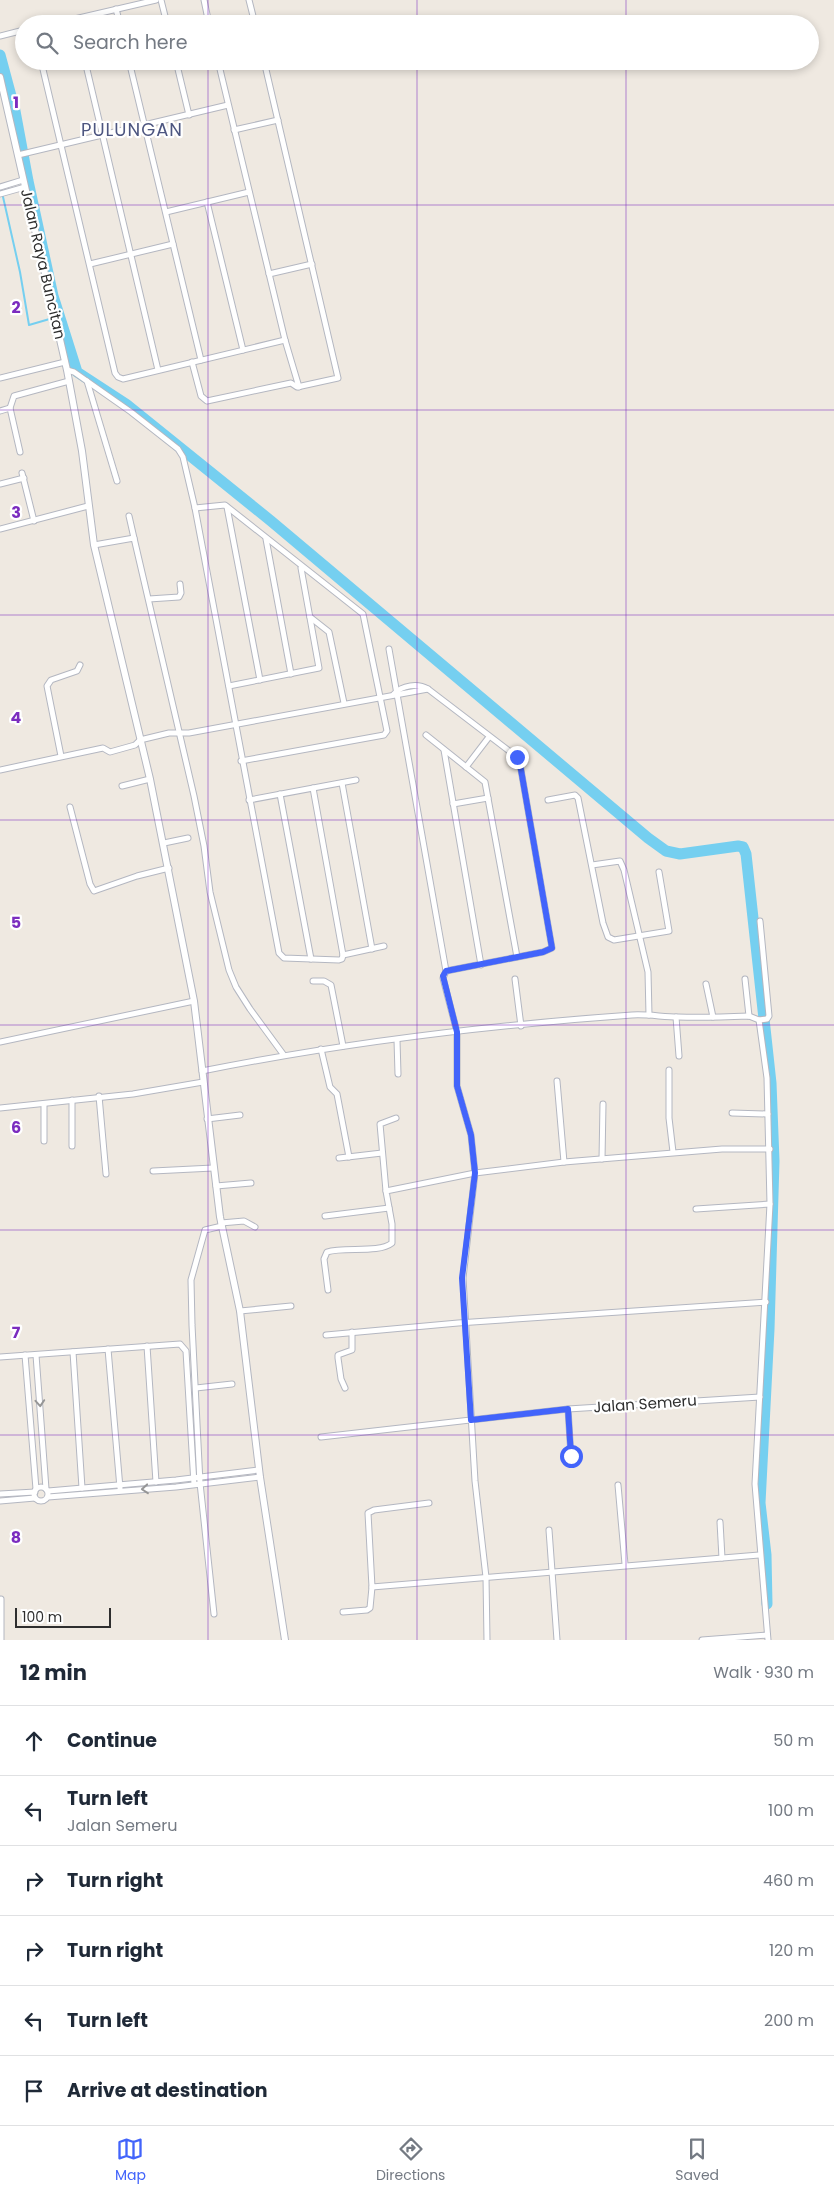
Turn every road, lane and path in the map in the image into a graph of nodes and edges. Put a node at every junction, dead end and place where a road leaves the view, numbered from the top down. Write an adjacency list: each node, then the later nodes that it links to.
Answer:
1 (156, 0): 5 (street)
2 (161, 0): 8 (street)
3 (204, 0): 9 (street)
4 (249, 0): 10 (street)
5 (116, 9): 6 (street); 7 (street)
6 (97, 15)
7 (118, 15)
8 (165, 15)
9 (207, 15)
10 (253, 15)
11 (15, 32): 12 (street)
12 (2, 36)
13 (43, 70): 26 (street)
14 (87, 70): 25 (street)
15 (131, 70): 23 (street)
16 (178, 70): 21 (street)
17 (220, 70): 20 (street)
18 (266, 70): 22 (street)
19 (0, 77): 27 (street, Jalan Raya Buncitan)
20 (228, 105): 21 (street); 24 (street)
21 (189, 115): 23 (street)
22 (278, 120): 24 (street); 36 (street)
23 (145, 126): 25 (street); 32 (street)
24 (234, 130): 30 (street)
25 (104, 135): 26 (street); 34 (street)
26 (60, 145): 27 (street); 35 (street)
27 (20, 154): 28 (street, Jalan Raya Buncitan)
28 (24, 184): 29 (street); 42 (street, Jalan Raya Buncitan)
29 (2, 191)
30 (249, 192): 31 (street); 37 (street)
31 (207, 202): 32 (street); 39 (street)
32 (166, 212): 33 (street)
33 (173, 244): 34 (street); 40 (street)
34 (131, 254): 35 (street); 44 (street)
35 (90, 264): 44 (street)
36 (312, 264): 37 (street); 48 (street)
37 (269, 274): 38 (street)
38 (285, 340): 39 (street); 48 (street)
39 (243, 350): 40 (street)
40 (201, 360): 41 (street)
41 (192, 362): 44 (street); 48 (street)
42 (62, 363): 43 (street, Jalan Raya Buncitan); 45 (street)
43 (67, 370): 46 (street, Jalan Raya Buncitan); 47 (street)
44 (158, 370)
45 (0, 378)
46 (66, 381): 49 (street); 54 (street, Jalan Raya Buncitan)
47 (86, 381): 52 (street); 56 (street)
48 (298, 387)
49 (10, 408): 50 (street); 51 (street)
50 (0, 411)
51 (20, 452)
52 (117, 481)
53 (0, 484): 58 (street)
54 (85, 507): 58 (street); 62 (street, Jalan Raya Buncitan)
55 (226, 507): 56 (street); 61 (street); 70 (street)
56 (195, 508): 71 (street)
57 (129, 516): 60 (street)
58 (34, 521): 59 (street)
59 (0, 529)
60 (134, 538): 62 (street); 65 (street)
61 (266, 538): 63 (street); 69 (street)
62 (94, 545): 79 (street, Jalan Raya Buncitan)
63 (301, 567): 66 (street); 73 (street)
64 (180, 584): 65 (street)
65 (149, 598): 76 (street)
66 (310, 617): 69 (street); 74 (street)
67 (389, 648): 72 (street)
68 (80, 664): 81 (street)
69 (290, 674): 70 (street)
70 (260, 680): 71 (street)
71 (229, 686): 75 (street)
72 (395, 693): 73 (street); 78 (street); 109 (street)
73 (382, 696): 74 (street); 82 (street)
74 (344, 703): 75 (street)
75 (236, 724): 76 (street); 82 (street)
76 (178, 732): 79 (street); 126 (street)
77 (426, 735): 80 (street)
78 (489, 737): 83 (street); 106 (street)
79 (140, 740): 81 (street); 85 (street, Jalan Raya Buncitan)
80 (444, 750): 83 (street); 94 (street)
81 (61, 756): 84 (street)
82 (241, 761): 92 (street)
83 (466, 767): 91 (street)
84 (0, 770)
85 (145, 780): 88 (street); 97 (street, Jalan Raya Buncitan)
86 (356, 780): 87 (street)
87 (342, 782): 89 (street); 104 (street)
88 (122, 786)
89 (313, 788): 90 (street); 105 (street)
90 (280, 794): 92 (street); 107 (street)
91 (488, 798): 94 (street); 106 (street)
92 (249, 800): 107 (street)
93 (548, 800): 98 (street)
94 (453, 804): 108 (street)
95 (70, 807): 99 (street)
96 (188, 838): 97 (street)
97 (164, 843): 99 (street, Jalan Raya Buncitan)
98 (592, 865): 102 (street); 102 (street)
99 (169, 868): 114 (street, Jalan Raya Buncitan)
100 (659, 872): 102 (street)
101 (760, 921): 119 (street)
102 (638, 935): 115 (street)
103 (384, 946): 104 (street)
104 (372, 949): 105 (street)
105 (343, 955): 107 (street)
106 (517, 957): 108 (street)
107 (311, 959)
108 (481, 965): 109 (street)
109 (446, 971): 121 (street)
110 (515, 979): 120 (street)
111 (745, 979): 116 (street)
112 (312, 981): 124 (street)
113 (706, 984): 118 (street)
114 (194, 1001): 123 (street); 129 (street, Jalan Raya Buncitan)
115 (649, 1015): 117 (street); 120 (street)
116 (749, 1016): 118 (street); 119 (street)
117 (676, 1017): 118 (street); 127 (street)
118 (713, 1017)
119 (763, 1020): 140 (street)
120 (521, 1026): 121 (street)
121 (453, 1032): 122 (street); 155 (street)
122 (397, 1040): 124 (street); 130 (street)
123 (0, 1042)
124 (343, 1046): 125 (street)
125 (321, 1049): 126 (street); 148 (street)
126 (280, 1055): 129 (street)
127 (679, 1056)
128 (669, 1070): 146 (street)
129 (202, 1071): 132 (street, Jalan Raya Buncitan)
130 (398, 1074)
131 (557, 1081): 151 (street)
132 (203, 1082): 133 (street); 142 (street, Jalan Raya Buncitan)
133 (99, 1096): 134 (street); 154 (street)
134 (72, 1100): 135 (street); 144 (street)
135 (44, 1104): 137 (street); 143 (street)
136 (603, 1104): 150 (street)
137 (0, 1108)
138 (732, 1113): 140 (street)
139 (240, 1114): 142 (street)
140 (768, 1114): 145 (street)
141 (396, 1118): 147 (street)
142 (207, 1119): 152 (street, Jalan Raya Buncitan)
143 (44, 1140)
144 (72, 1146)
145 (770, 1149): 146 (street); 159 (street)
146 (673, 1152): 150 (street)
147 (382, 1153): 148 (street); 158 (street)
148 (349, 1157): 149 (street)
149 (339, 1158)
150 (602, 1159): 151 (street)
151 (564, 1162): 155 (street)
152 (213, 1168): 153 (street); 157 (street, Jalan Raya Buncitan)
153 (154, 1171)
154 (106, 1174)
155 (472, 1174): 158 (street); 169 (street)
156 (251, 1183): 157 (street)
157 (216, 1186): 163 (street, Jalan Raya Buncitan)
158 (386, 1191): 160 (street)
159 (770, 1204): 161 (street); 166 (street)
160 (389, 1208): 162 (street); 165 (street)
161 (696, 1209)
162 (325, 1216)
163 (221, 1224): 164 (street); 168 (street, Jalan Raya Buncitan); 179 (street)
164 (255, 1227)
165 (328, 1290)
166 (766, 1302): 169 (street); 181 (street)
167 (291, 1306): 168 (street)
168 (240, 1311): 189 (street, Jalan Raya Buncitan)
169 (462, 1322): 170 (street); 183 (street)
170 (352, 1332): 171 (street); 180 (street)
171 (326, 1335)
172 (147, 1346): 173 (street); 191 (street); 194 (street)
173 (108, 1349): 174 (street); 197 (street)
174 (74, 1352): 176 (street); 199 (street)
175 (25, 1355): 176 (street); 177 (street); 185 (street)
176 (36, 1355): 184 (street, one-way to 184)
177 (0, 1357)
178 (232, 1384): 179 (street)
179 (196, 1388): 190 (street)
180 (345, 1388)
181 (760, 1397): 182 (street, Jalan Semeru); 208 (street)
182 (568, 1409): 183 (street, Jalan Semeru); 187 (street)
183 (467, 1420): 186 (street, Jalan Semeru); 212 (street)
184 (42, 1423): 185 (street); 200 (street)
185 (30, 1424): 202 (street)
186 (321, 1437)
187 (571, 1456)
188 (241, 1472): 189 (street); 192 (street); 193 (street)
189 (260, 1473): 193 (street); 219 (street, Jalan Raya Buncitan)
190 (200, 1477): 191 (street); 192 (street); 196 (street)
191 (193, 1478): 194 (street); 195 (street)
192 (213, 1478): 193 (street); 196 (street)
193 (242, 1479)
194 (156, 1482): 197 (street)
195 (194, 1484): 196 (street); 201 (street, one-way to 201)
196 (200, 1484): 216 (street)
197 (120, 1485): 199 (street); 201 (street)
198 (618, 1485): 210 (street)
199 (82, 1488): 200 (street)
200 (47, 1492): 201 (street); 202 (street); 202 (street)
201 (120, 1492)
202 (36, 1493): 203 (street); 204 (street)
203 (0, 1494)
204 (0, 1501)
205 (429, 1503): 213 (street)
206 (720, 1522): 209 (street)
207 (549, 1530): 211 (street)
208 (759, 1555): 209 (street); 217 (street)
209 (722, 1558): 210 (street)
210 (625, 1564): 211 (street)
211 (551, 1571): 212 (street); 221 (street)
212 (486, 1576): 213 (street); 220 (street)
213 (372, 1586): 215 (street)
214 (1, 1600): 218 (street)
215 (343, 1612)
216 (214, 1614)
217 (767, 1638): 222 (street)
218 (1, 1640)
219 (285, 1640)
220 (487, 1640)
221 (557, 1640)
222 (702, 1640)

